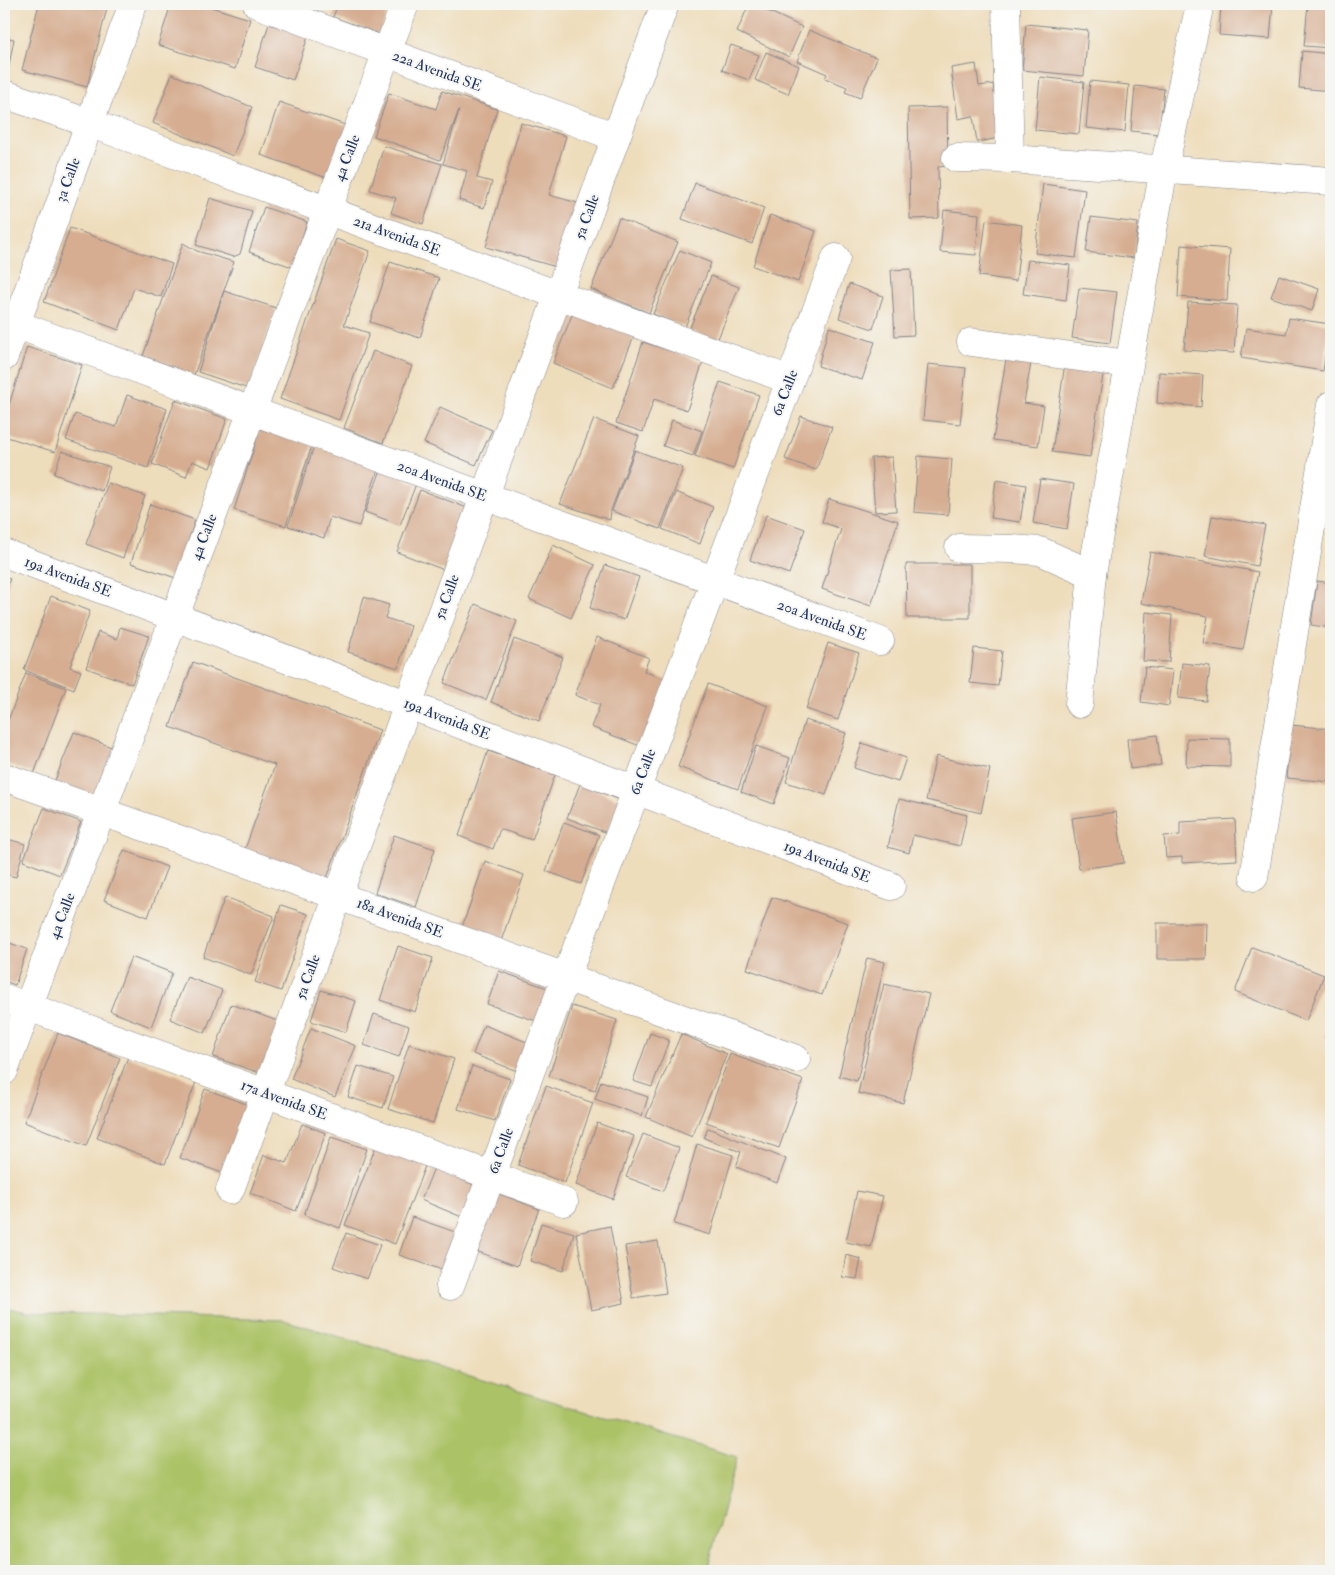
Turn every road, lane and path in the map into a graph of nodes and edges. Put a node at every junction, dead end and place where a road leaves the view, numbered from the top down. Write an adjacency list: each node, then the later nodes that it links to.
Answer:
1 (133, 4): 9 (street, 3a Calle)
2 (257, 4): 7 (street, 22a Avenida SE)
3 (405, 4): 7 (street, 4a Calle)
4 (665, 4): 10 (street, 5a Calle)
5 (1006, 4): 12 (street)
6 (1200, 4): 13 (street)
7 (387, 52): 10 (street, 22a Avenida SE); 15 (street, 4a Calle)
8 (4, 94): 9 (street, 21a Avenida SE)
9 (89, 123): 15 (street, 21a Avenida SE); 18 (street, 3a Calle)
10 (616, 138): 17 (street, 5a Calle)
11 (956, 158): 12 (street)
12 (1010, 159): 13 (street)
13 (1164, 168): 14 (street); 21 (street)
14 (1331, 181)
15 (327, 210): 17 (street, 21a Avenida SE); 24 (street, 4a Calle)
16 (836, 258): 22 (street, 6a Calle)
17 (558, 295): 22 (street, 21a Avenida SE); 25 (street, 5a Calle)
18 (10, 322): 20 (street, 3a Calle); 24 (street, 20a Avenida SE)
19 (970, 342): 21 (street)
20 (4, 357)
21 (1128, 364): 28 (street)
22 (790, 380): 29 (street, 6a Calle)
23 (1331, 405): 37 (street)
24 (252, 411): 25 (street, 20a Avenida SE); 30 (street, 4a Calle)
25 (484, 496): 29 (street, 20a Avenida SE); 33 (street, 5a Calle)
26 (959, 548): 28 (street)
27 (4, 552): 30 (street, 19a Avenida SE)
28 (1092, 574): 32 (street)
29 (714, 581): 31 (street, 20a Avenida SE); 35 (street, 6a Calle)
30 (174, 616): 33 (street, 19a Avenida SE); 36 (street, 4a Calle)
31 (880, 641)
32 (1079, 704)
33 (408, 705): 35 (street, 19a Avenida SE); 39 (street, 5a Calle)
34 (4, 776): 36 (street, 18a Avenida SE)
35 (636, 790): 38 (street, 19a Avenida SE); 40 (street, 6a Calle)
36 (101, 811): 39 (street, 18a Avenida SE); 41 (street, 4a Calle)
37 (1254, 877)
38 (891, 886)
39 (338, 896): 40 (street, 18a Avenida SE); 44 (street, 5a Calle)
40 (566, 977): 42 (street, 18a Avenida SE); 45 (street, 6a Calle)
41 (16, 1003): 43 (street, 4a Calle); 44 (street, 17a Avenida SE)
42 (796, 1059)
43 (4, 1071)
44 (265, 1094): 45 (street, 17a Avenida SE); 46 (street, 5a Calle)
45 (491, 1176): 47 (street, 17a Avenida SE); 48 (street, 6a Calle)
46 (230, 1190)
47 (564, 1202)
48 (450, 1286)

